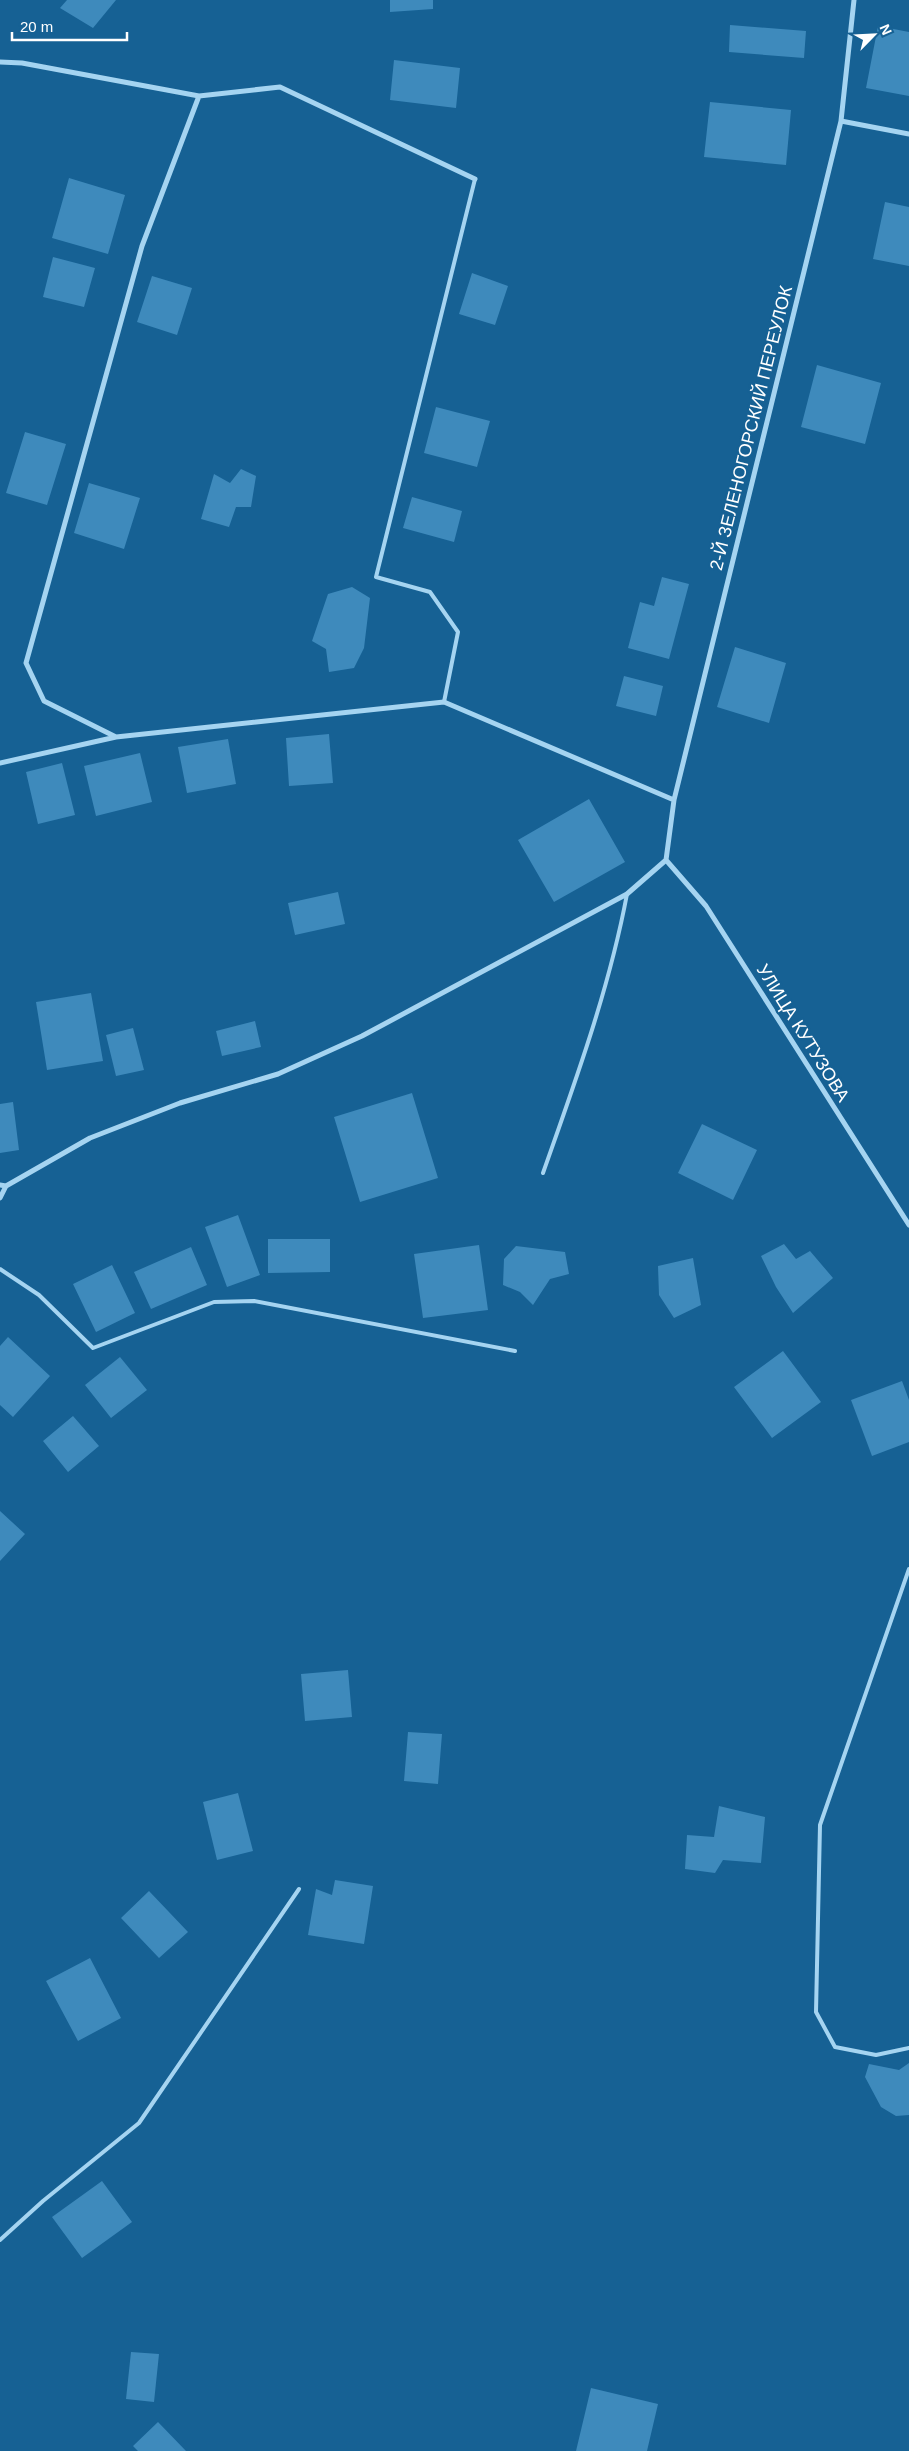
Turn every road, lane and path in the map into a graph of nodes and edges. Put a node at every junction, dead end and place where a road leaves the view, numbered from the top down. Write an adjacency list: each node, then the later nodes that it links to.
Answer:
1 (854, 0): 4 (street, 2-Й ЗЕЛЕНОГОРСКИЙ ПЕРЕУЛОК)
2 (0, 62): 3 (street)
3 (199, 96): 6 (street); 8 (street)
4 (841, 121): 5 (street); 10 (street, 2-Й ЗЕЛЕНОГОРСКИЙ ПЕРЕУЛОК)
5 (909, 134)
6 (475, 179): 7 (lane)
7 (444, 702): 8 (street); 10 (street)
8 (116, 737): 9 (street)
9 (0, 763)
10 (674, 800): 11 (street, 2-Й ЗЕЛЕНОГОРСКИЙ ПЕРЕУЛОК)
11 (666, 860): 12 (street); 16 (street, УЛИЦА КУТУЗОВА)
12 (627, 894): 13 (lane); 14 (street)
13 (543, 1173)
14 (3, 1185): 15 (street)
15 (0, 1198)
16 (909, 1225)
17 (0, 1269): 18 (lane)
18 (515, 1351)
19 (909, 1569): 21 (lane)
20 (299, 1889): 22 (lane)
21 (909, 2048)
22 (0, 2240)

